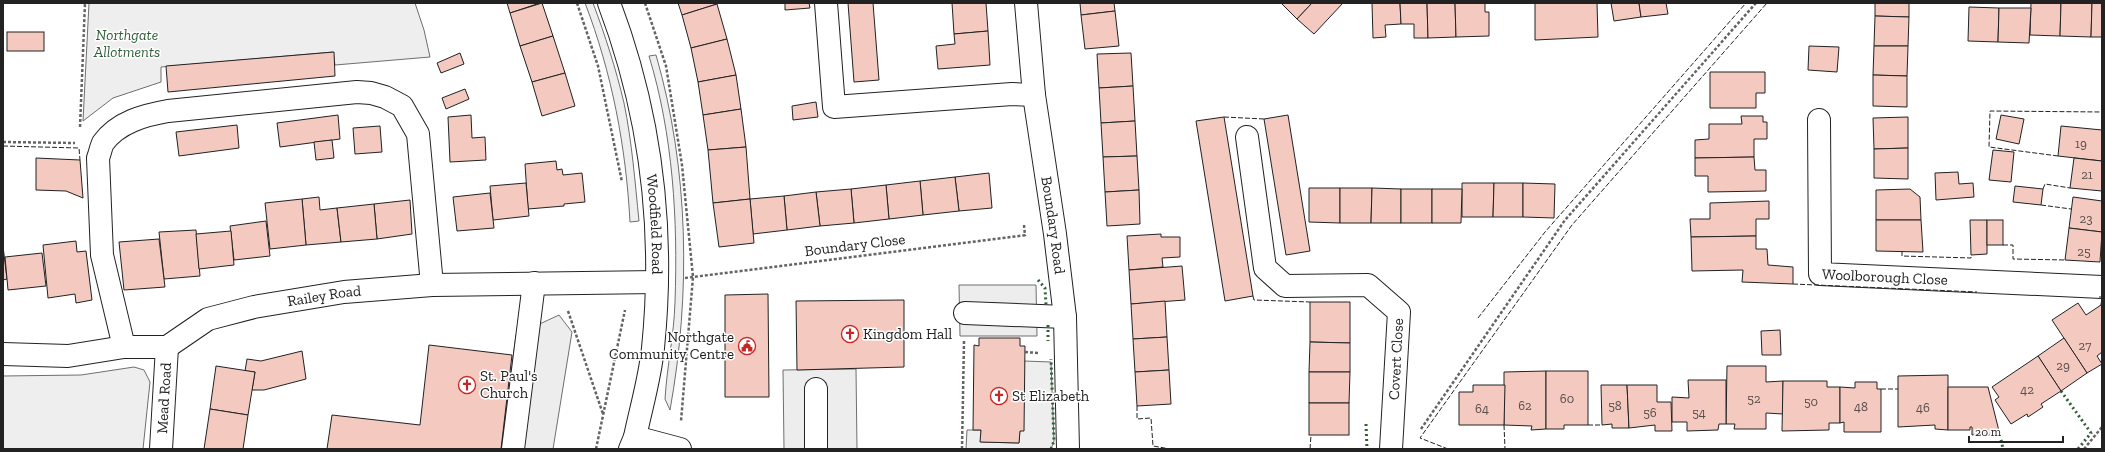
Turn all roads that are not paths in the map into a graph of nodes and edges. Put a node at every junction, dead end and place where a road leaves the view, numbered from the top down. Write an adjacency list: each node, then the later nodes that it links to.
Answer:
1 (609, 3): 7 (street, Woodfield Road)
2 (826, 3): 4 (street)
3 (1026, 3): 4 (street, Boundary Road)
4 (1034, 95): 12 (street, Boundary Road)
5 (1819, 120): 10 (street, Woolborough Close)
6 (1247, 137): 23 (street, Covert Close)
7 (657, 282): 8 (street, Railey Road); 17 (street, Woodfield Road)
8 (534, 283): 9 (street, Railey Road); 19 (street)
9 (432, 285): 13 (street); 14 (street, Railey Road)
10 (2102, 287)
11 (965, 313): 12 (street)
12 (1065, 317): 22 (street, Boundary Road)
13 (124, 347): 14 (street); 15 (street)
14 (167, 347): 18 (street, Mead Road)
15 (3, 354)
16 (816, 389): 21 (street)
17 (633, 443): 20 (street)
18 (161, 449)
19 (513, 449)
20 (680, 449)
21 (816, 449)
22 (1068, 449)
23 (1391, 449)

